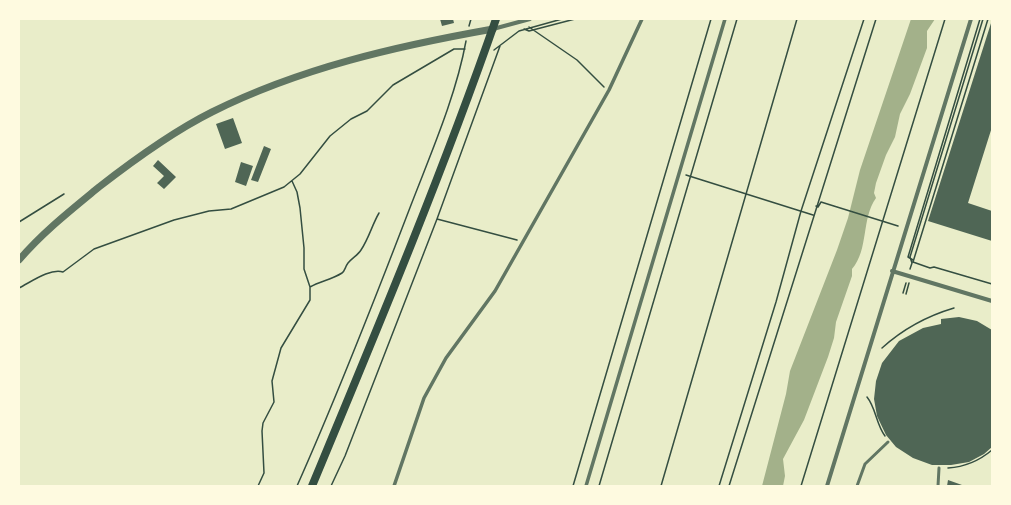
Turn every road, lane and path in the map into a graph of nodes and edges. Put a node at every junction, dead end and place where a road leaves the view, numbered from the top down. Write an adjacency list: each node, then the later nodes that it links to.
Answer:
1 (496, 19): 19 (main road)
2 (530, 19): 19 (street)
3 (562, 19): 18 (path)
4 (575, 19): 20 (path)
5 (642, 19): 23 (street)
6 (711, 19): 24 (path)
7 (725, 19): 25 (street)
8 (737, 19): 26 (path)
9 (797, 19): 29 (path)
10 (864, 19): 31 (path)
11 (876, 19): 30 (path)
12 (946, 19): 69 (path)
13 (971, 19): 43 (street)
14 (980, 19): 40 (path)
15 (983, 19): 40 (path)
16 (988, 19): 42 (path)
17 (524, 28): 18 (path); 20 (path); 34 (path)
18 (529, 28): 20 (path)
19 (493, 29): 21 (street); 60 (main road)
20 (533, 30): 23 (path)
21 (468, 33): 22 (path); 38 (street)
22 (465, 49): 27 (path); 59 (path)
23 (609, 90): 37 (street)
24 (666, 170): 25 (path); 63 (path)
25 (679, 173): 26 (path); 64 (street)
26 (691, 176): 29 (path); 65 (path)
27 (292, 181): 46 (path); 47 (path)
28 (64, 194): 35 (path)
29 (747, 194): 31 (path); 66 (path)
30 (819, 200): 33 (path); 36 (path)
31 (801, 211): 33 (path); 67 (path)
32 (378, 213): 46 (path)
33 (813, 215): 68 (path)
34 (437, 220): 37 (path); 61 (path)
35 (19, 222)
36 (897, 226)
37 (523, 242): 62 (street)
38 (27, 251): 39 (street); 41 (street)
39 (19, 256)
40 (910, 259): 42 (path); 44 (path)
41 (19, 260)
42 (913, 260): 45 (path)
43 (892, 271): 44 (street); 70 (street)
44 (908, 276): 48 (path); 49 (street)
45 (992, 284)
46 (310, 287): 58 (path)
47 (19, 288)
48 (903, 293)
49 (992, 301)
50 (954, 308): 51 (path)
51 (882, 348)
52 (867, 397): 53 (path)
53 (885, 436)
54 (888, 442): 71 (lane)
55 (992, 450): 57 (path)
56 (939, 468): 72 (lane)
57 (948, 468)
58 (258, 486)
59 (297, 486)
60 (312, 486)
61 (331, 486)
62 (394, 486)
63 (572, 486)
64 (586, 486)
65 (599, 486)
66 (661, 486)
67 (719, 486)
68 (729, 486)
69 (801, 486)
70 (829, 486)
71 (857, 486)
72 (938, 486)

